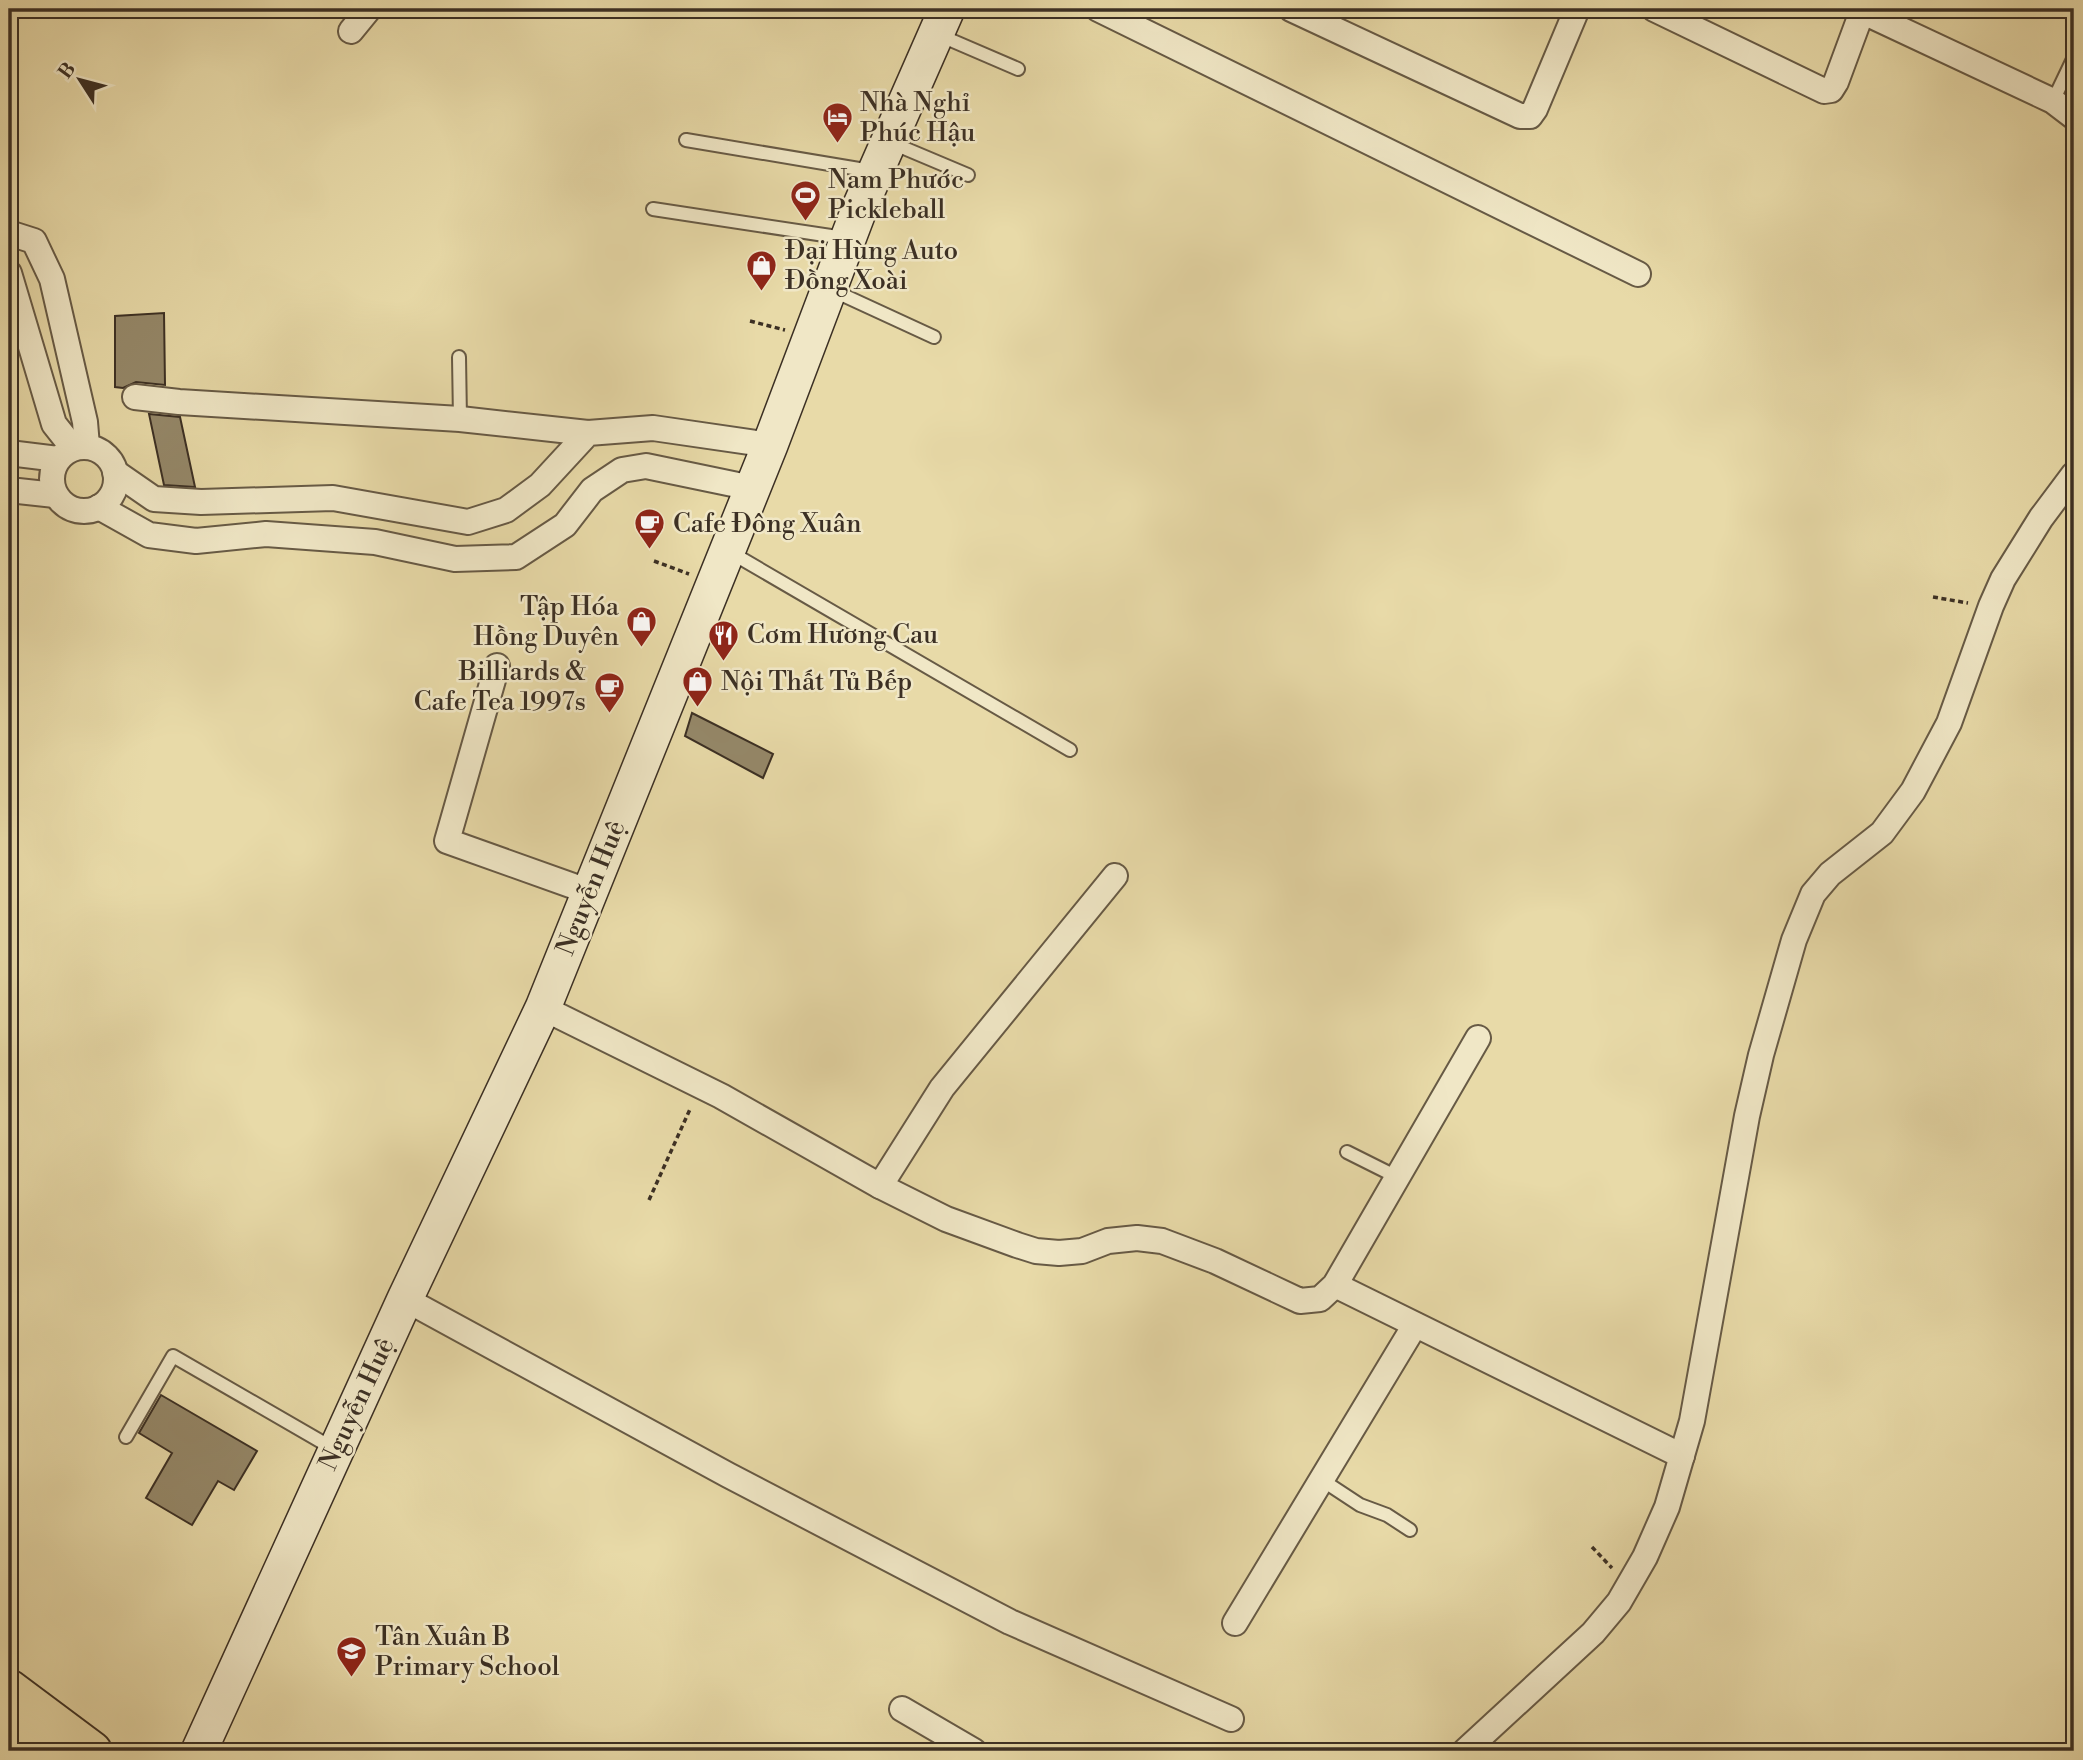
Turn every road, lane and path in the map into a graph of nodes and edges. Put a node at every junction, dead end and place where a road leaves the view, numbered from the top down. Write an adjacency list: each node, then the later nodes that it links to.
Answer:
1 (369, 9): 8 (street)
2 (1098, 9): 20 (street)
3 (1291, 9): 4 (street)
4 (1577, 9)
5 (1654, 9): 6 (street)
6 (1861, 9): 11 (street)
7 (941, 21): 10 (lane); 14 (street, Nguyễn Huệ)
8 (351, 31)
9 (2074, 57): 11 (lane)
10 (1018, 69)
11 (2053, 101): 12 (street)
12 (2074, 117)
13 (686, 140): 14 (lane)
14 (882, 157): 15 (lane); 18 (street, Nguyễn Huệ)
15 (968, 175)
16 (653, 209): 18 (lane)
17 (9, 233): 30 (street)
18 (848, 239): 21 (street, Nguyễn Huệ)
19 (9, 273): 30 (street)
20 (1638, 274)
21 (828, 288): 23 (street, Nguyễn Huệ); 24 (lane)
22 (750, 321): 23 (path)
23 (810, 336): 29 (street, Nguyễn Huệ)
24 (934, 337)
25 (459, 357): 27 (lane)
26 (135, 397): 27 (street)
27 (460, 419): 28 (street)
28 (588, 433): 29 (street); 32 (street)
29 (770, 445): 34 (street, Nguyễn Huệ)
30 (73, 451): 31 (street); 32 (street); 36 (street)
31 (9, 453)
32 (115, 472): 37 (street)
33 (2074, 474): 42 (street)
34 (752, 488): 37 (street); 38 (street, Nguyễn Huệ)
35 (9, 490): 36 (street)
36 (55, 495): 37 (street)
37 (99, 507)
38 (727, 550): 40 (street, Nguyễn Huệ); 44 (lane)
39 (654, 561): 40 (path)
40 (714, 583): 46 (street, Nguyễn Huệ)
41 (1933, 597): 42 (path)
42 (1991, 606): 59 (street)
43 (497, 666): 46 (street)
44 (1070, 750)
45 (1115, 876): 52 (street)
46 (590, 892): 47 (street, Nguyễn Huệ)
47 (543, 1008): 49 (street); 55 (street, Nguyễn Huệ)
48 (1478, 1038): 51 (street)
49 (700, 1086): 52 (street); 53 (path)
50 (1348, 1152): 51 (lane)
51 (1397, 1177): 54 (street)
52 (880, 1186): 54 (street)
53 (649, 1200)
54 (1335, 1285): 56 (street)
55 (405, 1299): 58 (street, Nguyễn Huệ); 67 (street)
56 (1415, 1325): 59 (street); 60 (street)
57 (126, 1437): 58 (lane)
58 (336, 1451): 69 (street, Nguyễn Huệ)
59 (1682, 1456): 63 (street)
60 (1322, 1480): 61 (lane); 64 (street)
61 (1410, 1530)
62 (1592, 1547): 63 (path)
63 (1627, 1586): 71 (street)
64 (1235, 1623)
65 (9, 1689): 68 (main road)
66 (902, 1709): 70 (street)
67 (1231, 1719)
68 (92, 1751)
69 (199, 1751)
70 (974, 1751)
71 (1465, 1751)

